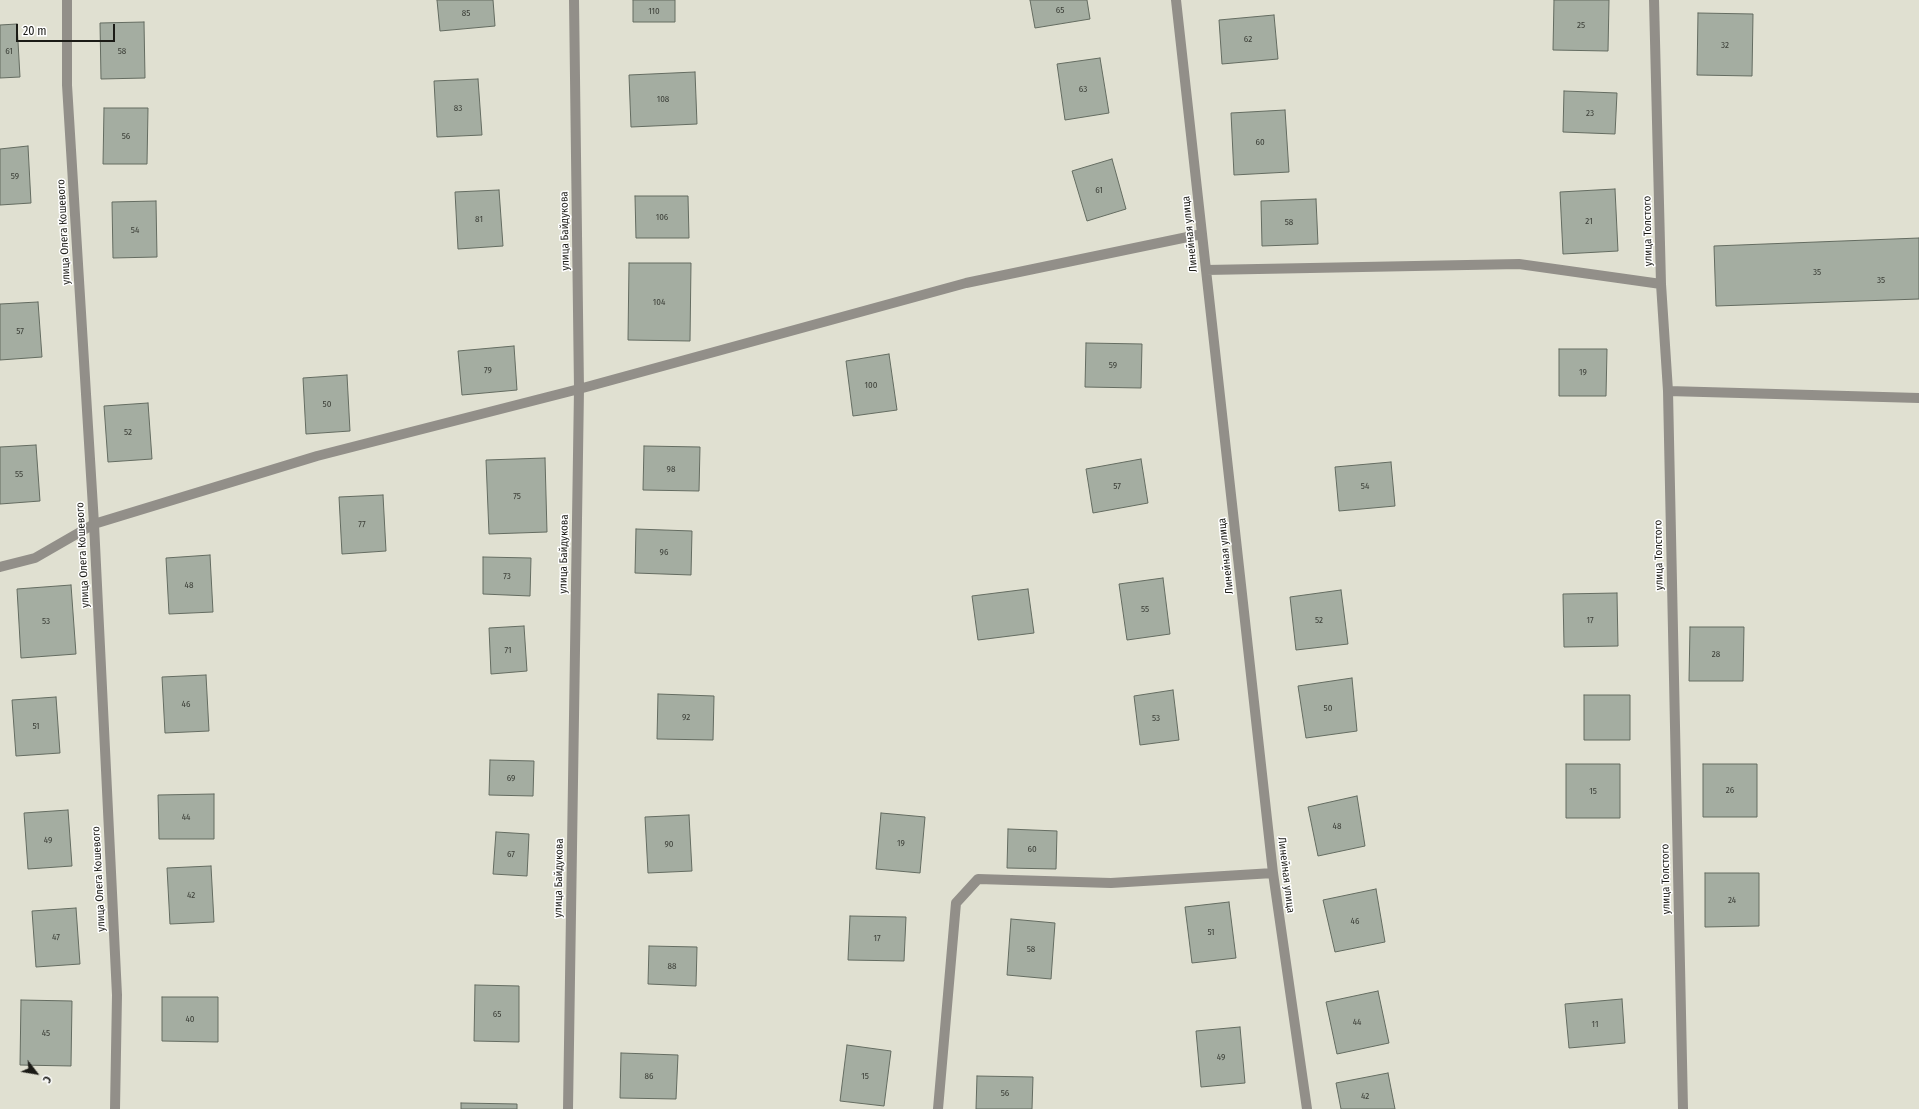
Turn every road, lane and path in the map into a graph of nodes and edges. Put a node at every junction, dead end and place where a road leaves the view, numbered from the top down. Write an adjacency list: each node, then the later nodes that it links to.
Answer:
1 (67, 0): 11 (street, улица Олега Кошевого)
2 (574, 0): 8 (street, улица Байдукова)
3 (1176, 0): 5 (street, Линейная улица)
4 (1654, 0): 7 (street, улица Толстого)
5 (1202, 234): 6 (street, Линейная улица); 8 (street)
6 (1206, 270): 7 (street); 13 (street, Линейная улица)
7 (1661, 284): 9 (street, улица Толстого)
8 (579, 389): 11 (street); 15 (street, улица Байдукова)
9 (1668, 391): 10 (street); 18 (street, улица Толстого)
10 (1919, 398)
11 (94, 524): 12 (street); 14 (street, улица Олега Кошевого)
12 (0, 567)
13 (1273, 874): 16 (street); 17 (street, Линейная улица)
14 (115, 1109)
15 (568, 1109)
16 (938, 1109)
17 (1307, 1109)
18 (1683, 1109)

